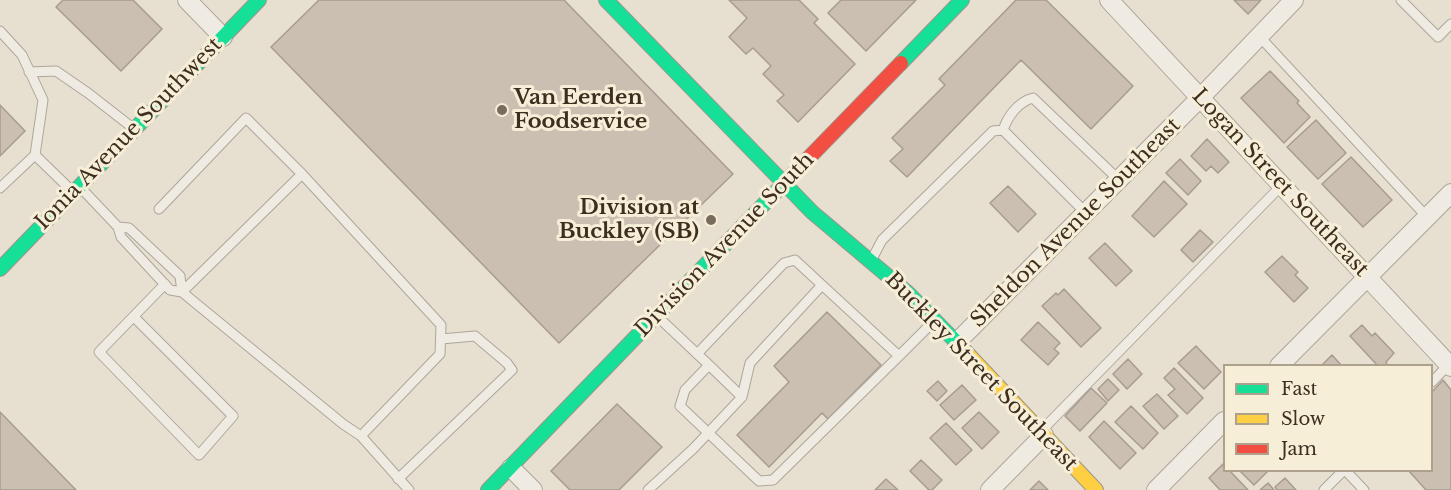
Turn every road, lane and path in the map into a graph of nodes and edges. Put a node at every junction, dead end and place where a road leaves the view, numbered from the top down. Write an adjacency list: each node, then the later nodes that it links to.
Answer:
1 (187, 0): 11 (street)
2 (259, 0): 11 (street, Ionia Avenue Southwest)
3 (606, 0): 19 (street, Buckley Street Southeast)
4 (962, 0): 19 (street, Division Avenue South)
5 (1109, 0): 13 (street, Logan Street Southeast)
6 (1294, 0): 10 (street, Sheldon Avenue Southeast)
7 (1401, 0): 8 (lane)
8 (1451, 24)
9 (0, 31): 12 (lane)
10 (1259, 36): 13 (street, Sheldon Avenue Southeast); 26 (lane)
11 (223, 37): 14 (street, Ionia Avenue Southwest)
12 (29, 72): 14 (lane); 16 (lane)
13 (1200, 98): 18 (street, Sheldon Avenue Southeast); 20 (street, Logan Street Southeast)
14 (135, 129): 22 (street, Ionia Avenue Southwest)
15 (1003, 130): 18 (lane); 25 (lane); 28 (lane)
16 (35, 155): 21 (lane); 22 (lane)
17 (302, 174): 24 (lane); 33 (lane); 37 (lane)
18 (1119, 180): 25 (street, Sheldon Avenue Southeast)
19 (784, 183): 28 (street, Buckley Street Southeast); 35 (street, Division Avenue South)
20 (1282, 186): 30 (street, Logan Street Southeast); 47 (lane)
21 (0, 188)
22 (77, 189): 27 (lane); 29 (street, Ionia Avenue Southwest)
23 (1451, 193): 26 (street)
24 (159, 209)
25 (1086, 213): 38 (street, Sheldon Avenue Southeast)
26 (1427, 217): 30 (street)
27 (118, 227): 31 (lane); 33 (lane)
28 (871, 261): 36 (street, Buckley Street Southeast)
29 (0, 269)
30 (1367, 277): 41 (street); 43 (street, Logan Street Southeast)
31 (165, 284): 33 (lane); 34 (lane)
32 (822, 285): 39 (lane); 40 (lane); 45 (lane)
33 (182, 292): 49 (lane)
34 (134, 316): 34 (lane)
35 (657, 316): 39 (lane); 50 (street, Division Avenue South)
36 (935, 320): 38 (street, Buckley Street Southeast); 40 (lane)
37 (441, 339): 49 (lane); 53 (lane)
38 (957, 342): 47 (street, Buckley Street Southeast)
39 (697, 354): 42 (lane)
40 (899, 356): 48 (lane)
41 (1281, 364)
42 (709, 365): 45 (lane); 48 (lane)
43 (1450, 365): 44 (lane)
44 (1433, 380)
45 (742, 398): 48 (lane)
46 (1223, 422): 60 (street)
47 (1043, 433): 58 (street); 59 (street, Buckley Street Southeast)
48 (707, 434): 57 (lane)
49 (361, 436): 53 (lane)
50 (511, 468): 55 (street, Division Avenue South); 56 (street)
51 (1343, 472): 61 (lane)
52 (1345, 472): 62 (lane)
53 (398, 479): 54 (lane)
54 (410, 490)
55 (489, 490)
56 (533, 490)
57 (648, 490)
58 (990, 490)
59 (1096, 490)
60 (1156, 490)
61 (1324, 490)
62 (1364, 490)

